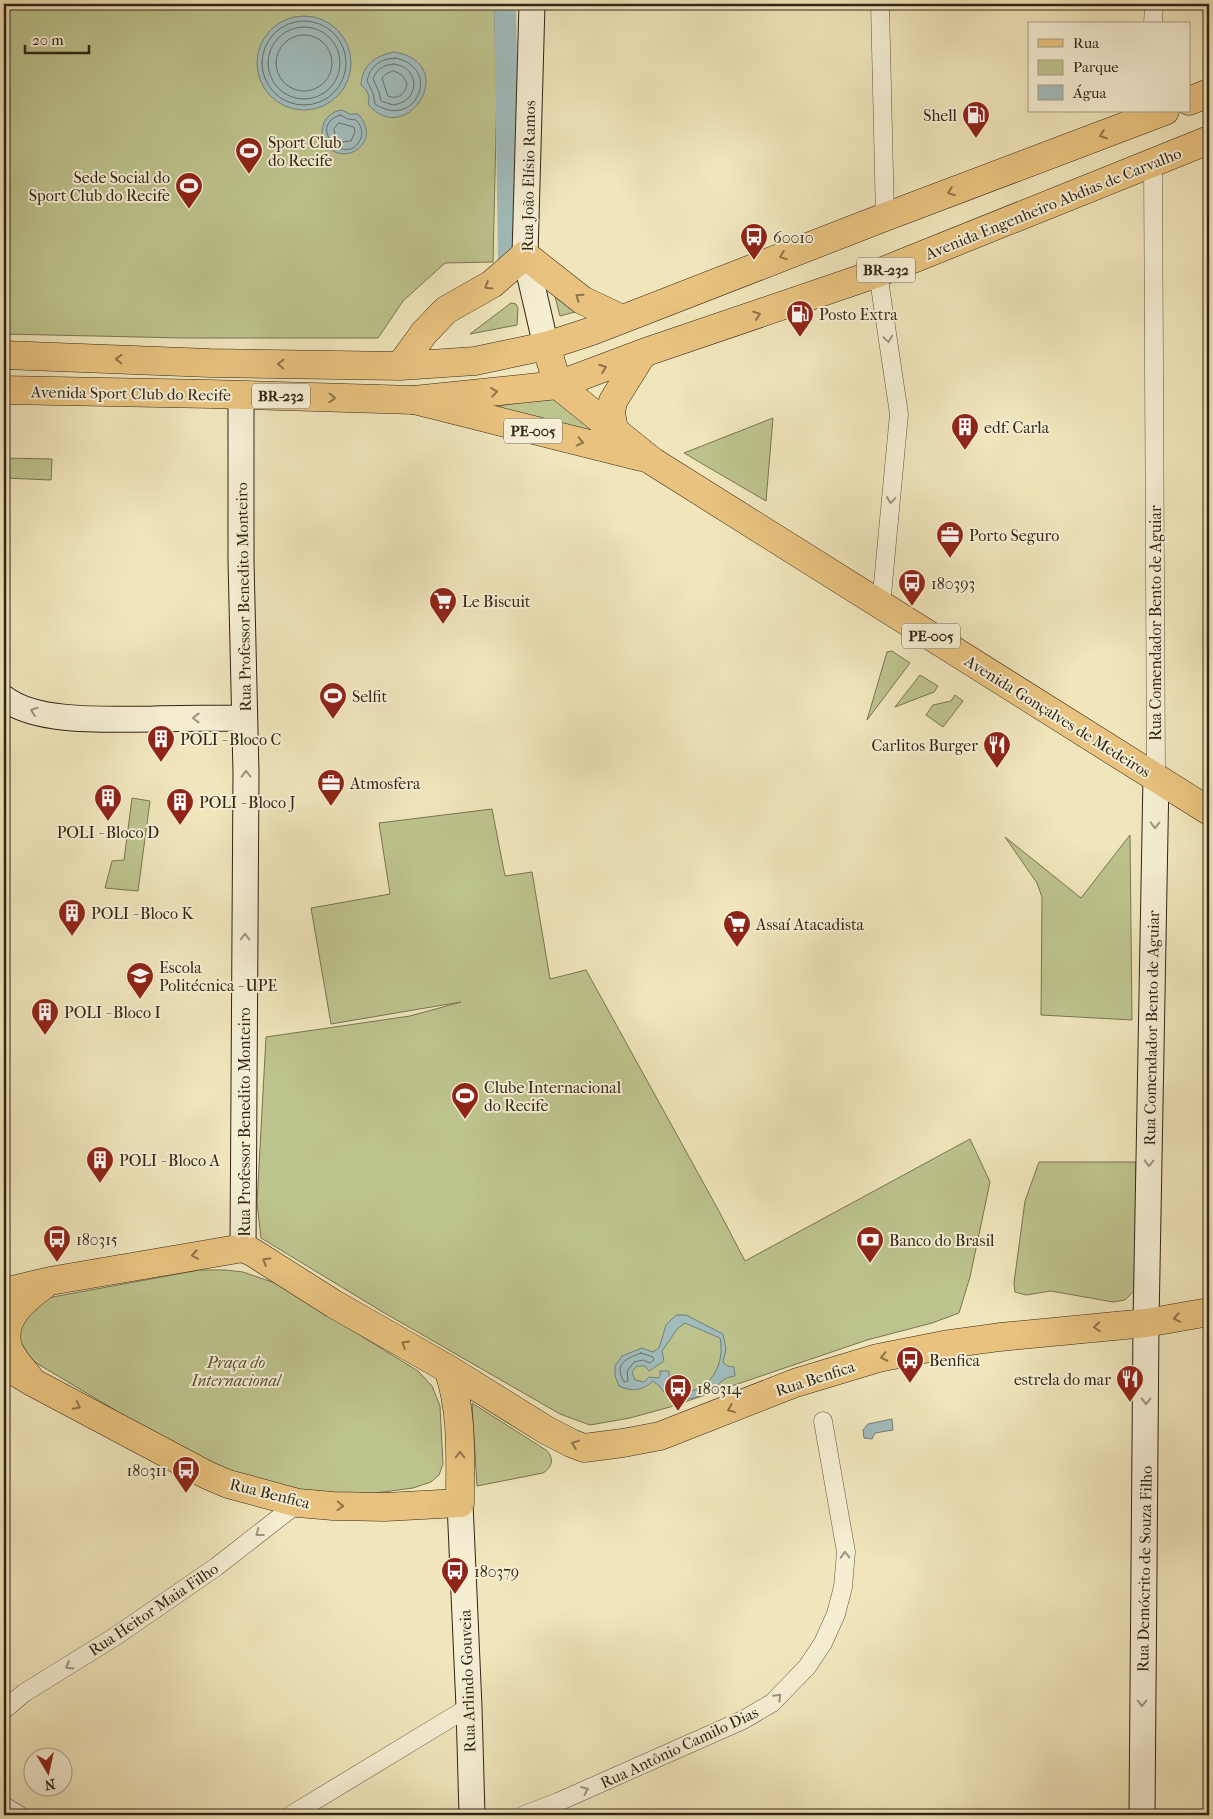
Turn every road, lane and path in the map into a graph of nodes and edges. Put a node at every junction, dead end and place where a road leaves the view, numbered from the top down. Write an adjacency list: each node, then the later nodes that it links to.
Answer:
1 (532, 4): 11 (street, Rua João Elísio Ramos)
2 (880, 4): 10 (street)
3 (1154, 4): 4 (street)
4 (1153, 22)
5 (1209, 93): 6 (main road)
6 (1190, 101)
7 (1154, 113): 10 (main road, BR-232, one-way to 10)
8 (1209, 140): 9 (main road, Avenida Engenheiro Abdias de Carvalho / BR-232)
9 (1153, 162): 12 (main road, Avenida Engenheiro Abdias de Carvalho / BR-232); 27 (street, Rua Comendador Bento de Aguiar)
10 (885, 217): 13 (main road, BR-232, one-way to 13)
11 (525, 255): 13 (main road, one-way to 11); 14 (street, Rua João Elísio Ramos); 17 (main road, one-way to 17)
12 (878, 273): 15 (main road, Avenida Engenheiro Abdias de Carvalho / BR-232, one-way to 12); 24 (street, one-way to 24)
13 (622, 320): 14 (main road, BR-232)
14 (546, 346): 17 (main road, Avenida Sport Club do Recife / BR-232); 18 (main road)
15 (643, 353): 18 (main road, Avenida Engenheiro Abdias de Carvalho / BR-232, one-way to 15); 22 (main road)
16 (4, 355): 17 (main road, Avenida Sport Club do Recife / BR-232, one-way to 16)
17 (400, 366)
18 (558, 385): 21 (main road, Avenida Sport Club do Recife / BR-232, one-way to 18); 22 (main road, Avenida Gonçalves de Medeiros / PE-005)
19 (4, 390): 20 (main road, Avenida Sport Club do Recife / BR-232)
20 (241, 395): 21 (main road, Avenida Sport Club do Recife / BR-232, one-way to 21); 26 (street, Rua Professor Benedito Monteiro)
21 (414, 400): 23 (main road, Avenida Gonçalves de Medeiros / PE-005, one-way to 23)
22 (614, 430): 23 (main road, Avenida Gonçalves de Medeiros / PE-005)
23 (652, 461): 24 (main road, Avenida Gonçalves de Medeiros / PE-005)
24 (881, 605): 27 (main road, Avenida Gonçalves de Medeiros / PE-005)
25 (4, 698): 26 (street, one-way to 25)
26 (244, 718): 29 (street, Rua Professor Benedito Monteiro, one-way to 26)
27 (1156, 777): 28 (main road, Avenida Gonçalves de Medeiros / PE-005); 33 (street, Rua Comendador Bento de Aguiar, one-way to 33)
28 (1209, 811)
29 (243, 1248): 30 (main road, one-way to 30); 35 (main road, Rua Benfica, one-way to 29)
30 (50, 1281): 31 (main road); 37 (main road)
31 (4, 1292)
32 (1209, 1312): 33 (main road, Rua Benfica, one-way to 33)
33 (1146, 1323): 35 (main road, Rua Benfica, one-way to 35); 50 (street, Rua Demócrito de Souza Filho, one-way to 50)
34 (4, 1364): 37 (main road, Rua Benfica)
35 (448, 1369): 40 (main road, one-way to 35)
36 (4, 1372): 37 (main road)
37 (34, 1383): 39 (main road, Rua Benfica, one-way to 39)
38 (823, 1421): 49 (street, Rua Antônio Camilo Dias, one-way to 38)
39 (298, 1503): 41 (main road, Rua Benfica, one-way to 41); 44 (street, Rua Heitor Maia Filho, one-way to 44)
40 (460, 1503): 41 (main road, Rua Benfica); 42 (street, Rua Arlindo Gouveia)
41 (419, 1506): 42 (street, Rua Arlindo Gouveia)
42 (462, 1546): 43 (street, Rua Arlindo Gouveia)
43 (469, 1707): 47 (street); 48 (street, Rua Arlindo Gouveia)
44 (4, 1710)
45 (4, 1806): 46 (street)
46 (19, 1815)
47 (291, 1815)
48 (472, 1815)
49 (524, 1815)
50 (1142, 1815)

